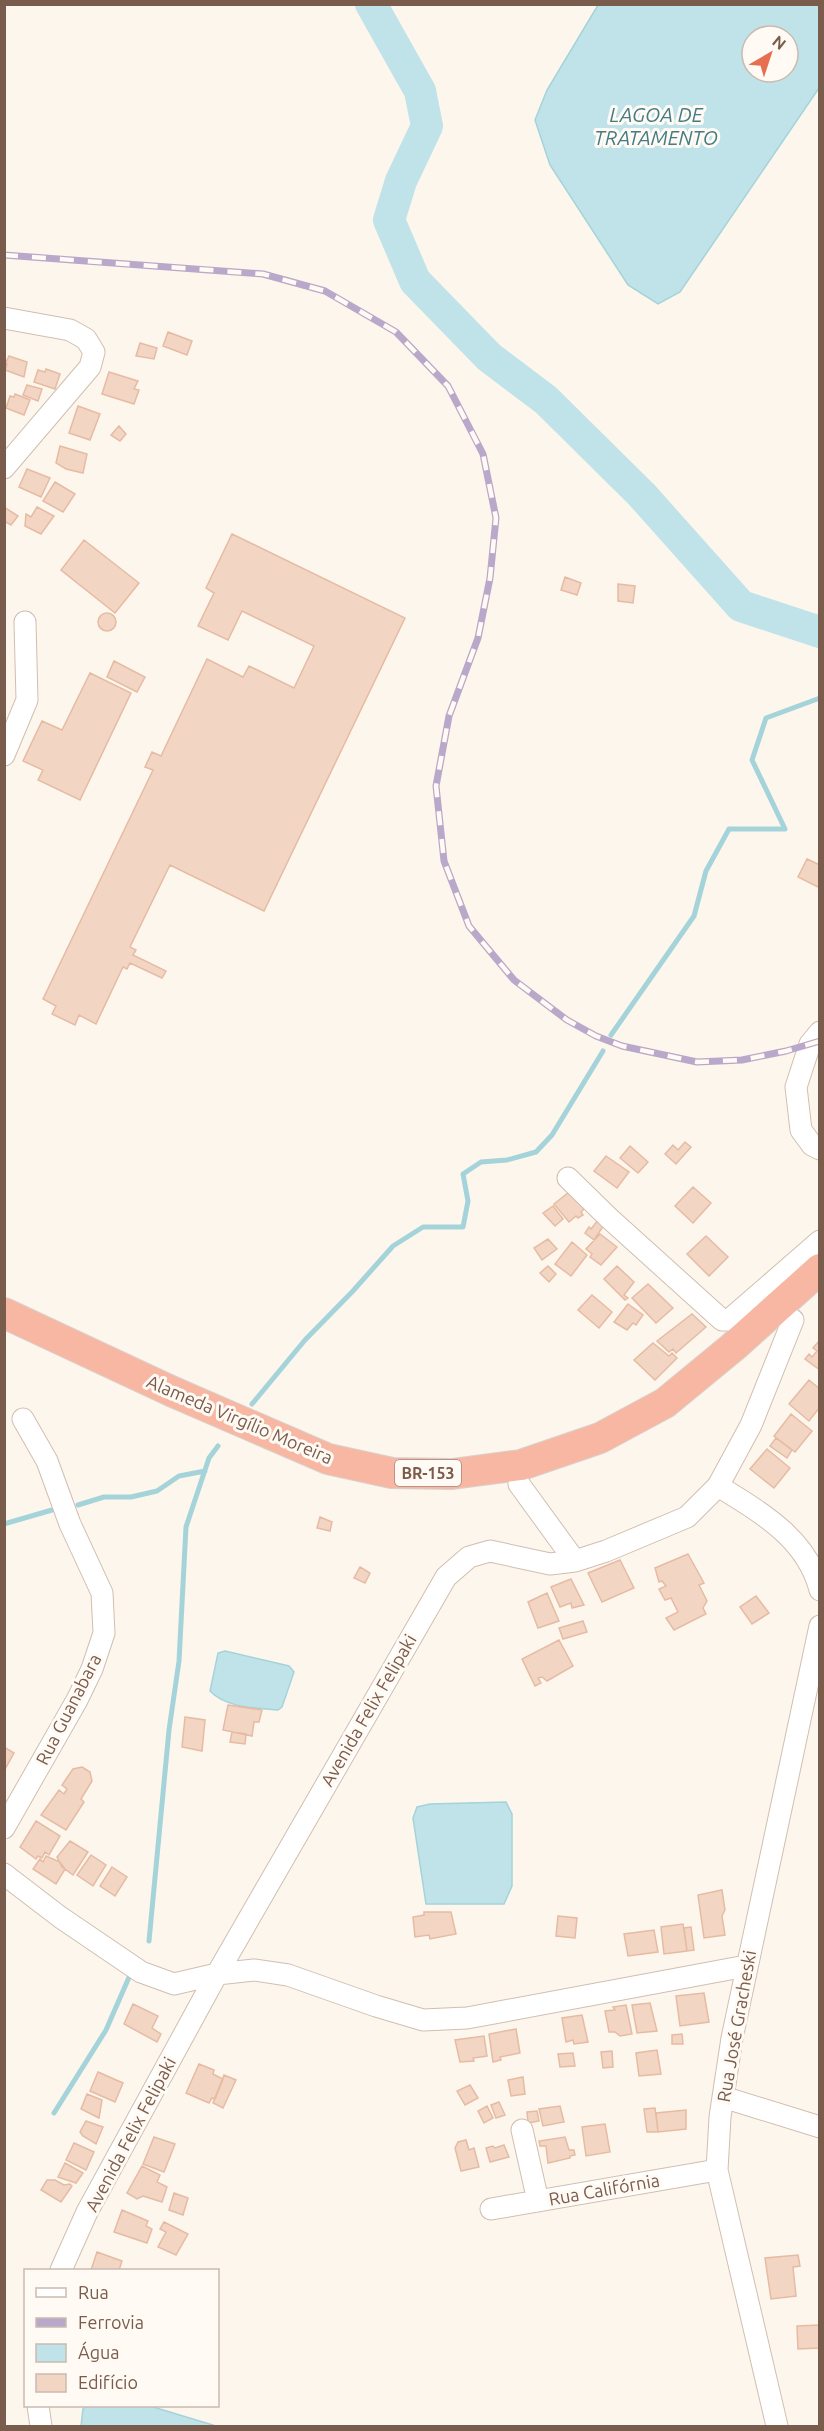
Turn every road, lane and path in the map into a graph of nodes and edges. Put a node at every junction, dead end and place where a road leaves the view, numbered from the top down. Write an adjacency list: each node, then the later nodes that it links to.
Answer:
1 (4, 318): 2 (street)
2 (4, 468)
3 (25, 622): 4 (street)
4 (4, 755)
5 (819, 1032): 6 (street)
6 (819, 1149)
7 (568, 1178): 8 (street)
8 (819, 1241)
9 (819, 1269): 11 (highway, Alameda Virgílio Moreira / BR-153)
10 (819, 1294): 12 (highway, Alameda Virgílio Moreira / BR-153)
11 (4, 1313)
12 (793, 1320): 15 (highway, Alameda Virgílio Moreira / BR-153); 16 (street, Avenida Felix Felipaki)
13 (4, 1332): 15 (highway, Alameda Virgílio Moreira / BR-153)
14 (23, 1419): 20 (street, Rua Guanabara)
15 (519, 1484): 17 (street)
16 (718, 1486): 17 (street, Avenida Felix Felipaki); 18 (street)
17 (575, 1562): 23 (street, Avenida Felix Felipaki)
18 (819, 1590)
19 (819, 1626): 22 (street, Rua José Gracheski)
20 (4, 1828)
21 (4, 1874): 23 (street)
22 (746, 1966): 23 (street); 24 (street, Rua José Gracheski)
23 (217, 1974): 30 (street, Avenida Felix Felipaki)
24 (723, 2097): 25 (street); 27 (street, Rua José Gracheski)
25 (819, 2127)
26 (522, 2130): 28 (street)
27 (717, 2170): 28 (street, Rua Califórnia); 33 (street, Rua José Gracheski)
28 (538, 2201): 29 (street, Rua Califórnia)
29 (491, 2209)
30 (62, 2269)
31 (38, 2407): 32 (street)
32 (41, 2427)
33 (777, 2427)

